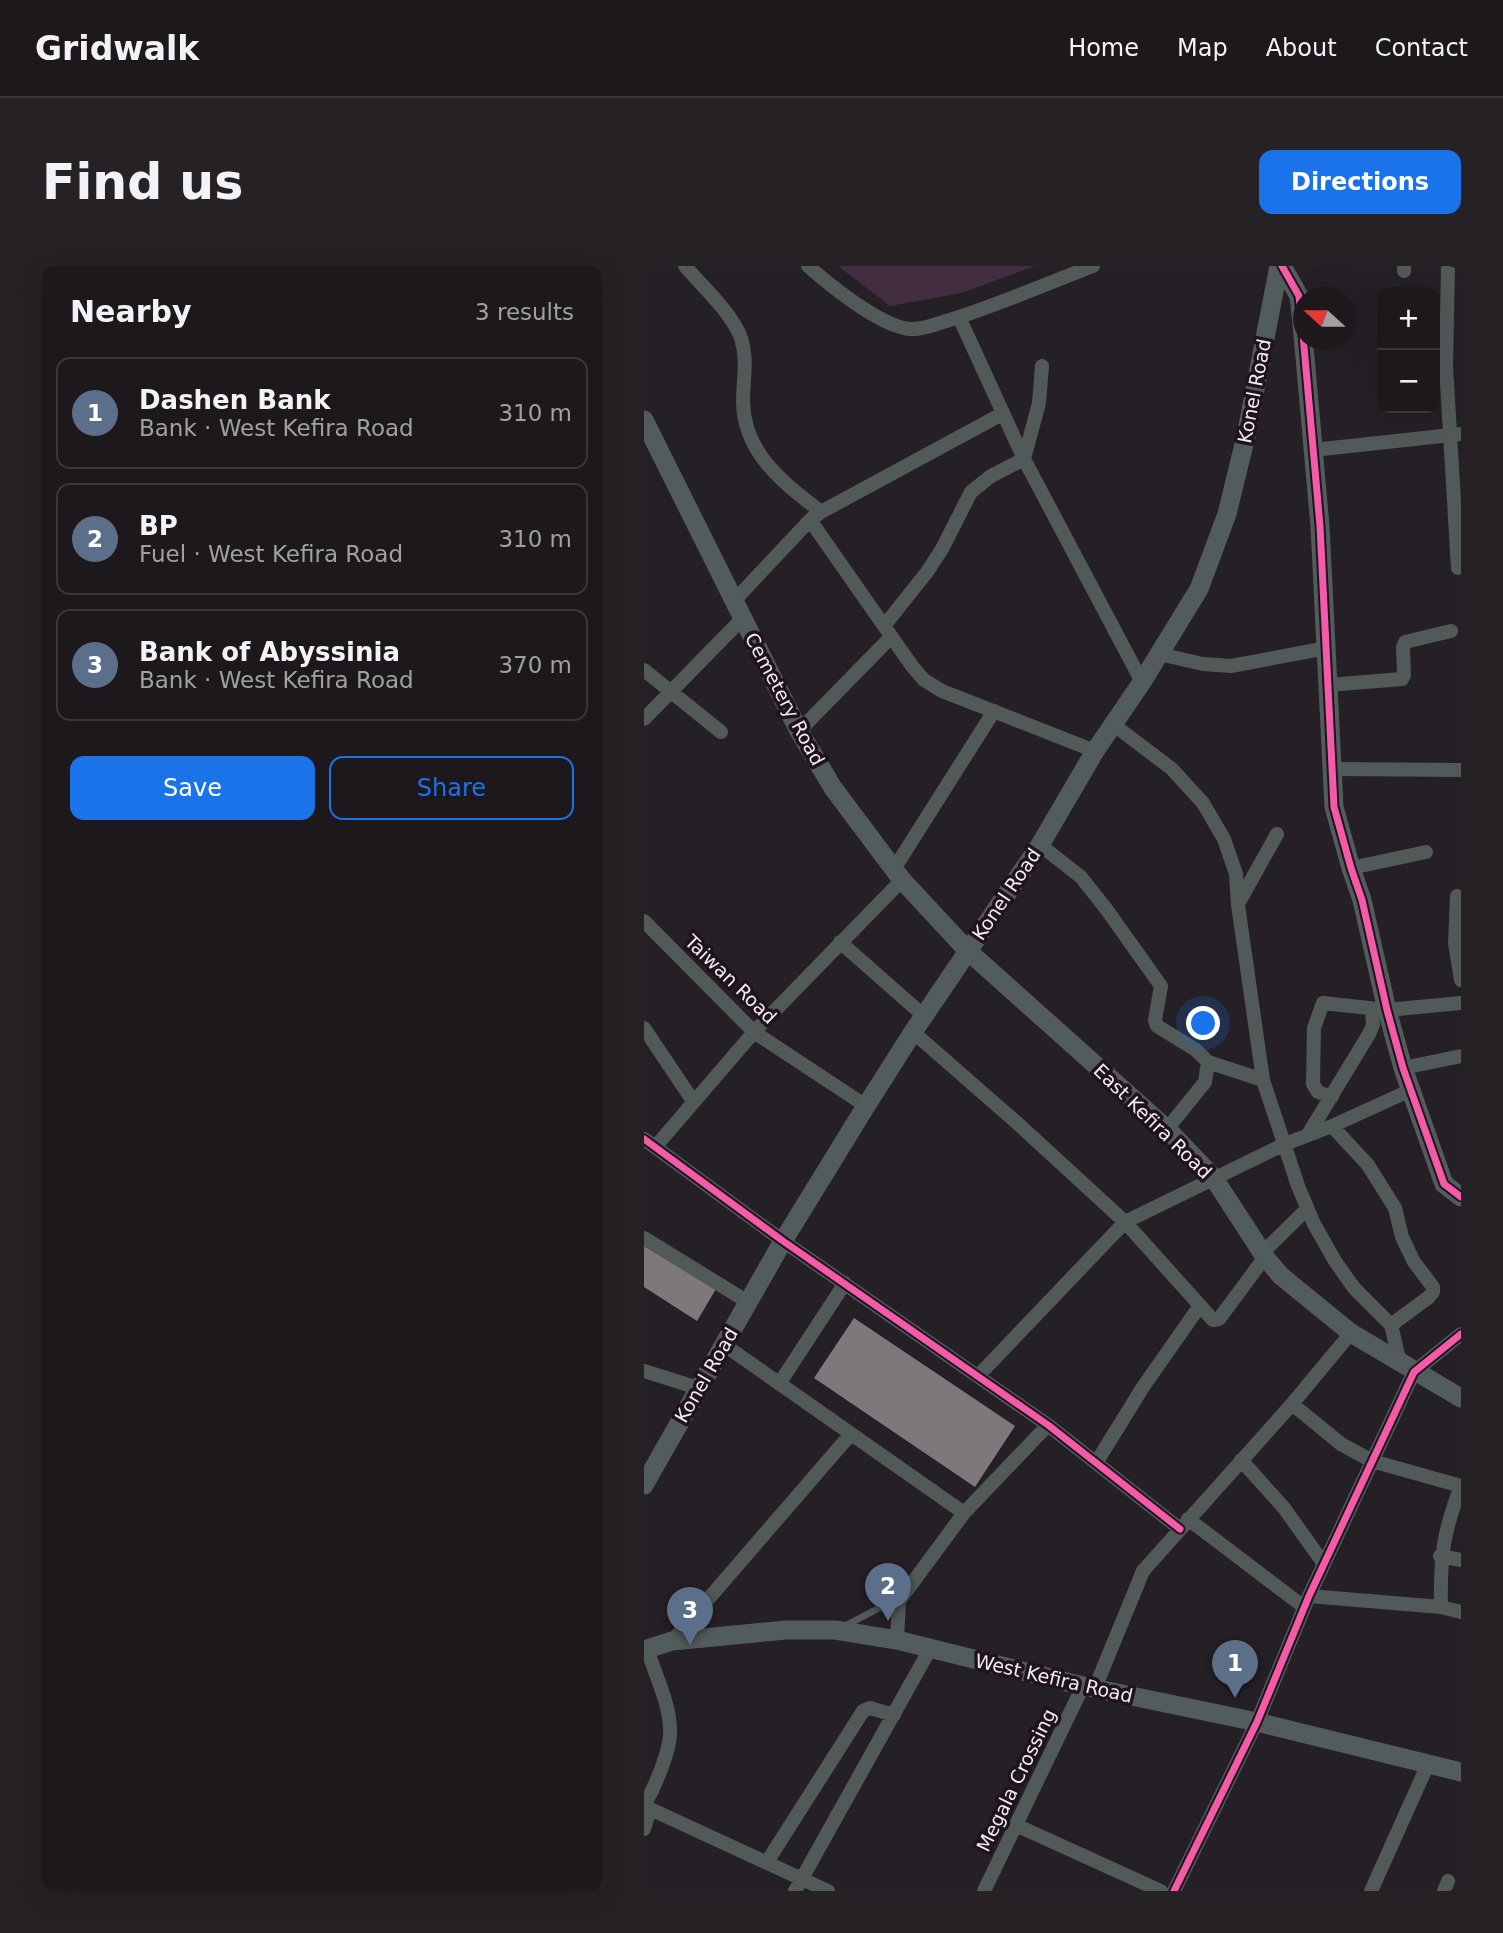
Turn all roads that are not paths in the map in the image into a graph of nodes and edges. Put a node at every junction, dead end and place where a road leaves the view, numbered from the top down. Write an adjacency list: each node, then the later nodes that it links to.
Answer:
1 (685, 266): 13 (street)
2 (808, 266): 6 (street)
3 (1093, 266): 6 (street)
4 (1280, 266): 11 (main road); 19 (main road, Konel Road)
5 (1448, 266): 10 (street)
6 (960, 317): 8 (street)
7 (1042, 366): 12 (street)
8 (1002, 414): 12 (street); 13 (street)
9 (644, 420): 15 (main road, Cemetery Road)
10 (1456, 434): 11 (street); 14 (street)
11 (1312, 450): 18 (main road)
12 (1024, 459): 16 (street); 21 (street)
13 (816, 516): 15 (street); 16 (street)
14 (1458, 568)
15 (738, 610): 23 (street); 27 (main road, Cemetery Road)
16 (888, 631): 24 (street); 27 (street)
17 (1451, 631): 22 (street)
18 (1327, 648): 19 (street); 22 (main road)
19 (1159, 654): 21 (main road, Konel Road)
20 (644, 670): 23 (street)
21 (1142, 682): 26 (main road, Konel Road)
22 (1328, 685): 30 (main road)
23 (671, 691): 25 (street); 28 (street)
24 (994, 711): 29 (street); 36 (street)
25 (644, 719)
26 (1114, 725): 29 (main road, Konel Road); 38 (street)
27 (799, 731): 36 (main road, Cemetery Road)
28 (721, 732)
29 (1096, 751): 33 (main road, Konel Road)
30 (1331, 769): 31 (street); 35 (main road)
31 (1461, 770)
32 (1277, 834): 38 (street)
33 (1040, 845): 41 (main road, Konel Road); 49 (street)
34 (1426, 852): 35 (street)
35 (1351, 868): 44 (main road)
36 (898, 875): 40 (street); 41 (main road, Cemetery Road)
37 (1457, 897): 42 (street)
38 (1238, 905): 51 (street)
39 (644, 921): 47 (street, Taiwan Road)
40 (840, 942): 45 (street); 47 (street)
41 (968, 951): 45 (main road, Konel Road); 57 (main road, East Kefira Road)
42 (1461, 980)
43 (1461, 1003): 44 (street)
44 (1380, 1009): 50 (main road); 53 (street); 53 (street)
45 (918, 1024): 55 (main road, Konel Road); 64 (street)
46 (644, 1028): 54 (street)
47 (754, 1032): 54 (street); 55 (street, Taiwan Road)
48 (1461, 1056): 50 (street)
49 (1208, 1062): 51 (street); 57 (street)
50 (1403, 1068): 52 (main road)
51 (1263, 1080): 60 (street)
52 (1411, 1090): 56 (street); 62 (main road)
53 (1332, 1097): 58 (street)
54 (693, 1101): 59 (street)
55 (866, 1106): 66 (main road, Konel Road)
56 (1332, 1126): 58 (street); 71 (street)
57 (1167, 1129): 61 (main road, East Kefira Road)
58 (1309, 1133): 60 (street)
59 (647, 1141): 66 (street)
60 (1284, 1144): 61 (street); 63 (street)
61 (1213, 1177): 64 (street); 67 (main road, East Kefira Road)
62 (1461, 1197)
63 (1307, 1209): 67 (street); 71 (street)
64 (1125, 1222): 70 (street); 77 (street)
65 (644, 1238): 69 (street)
66 (783, 1241): 68 (street); 69 (main road, Konel Road)
67 (1264, 1255): 70 (street); 72 (main road, East Kefira Road)
68 (845, 1283): 77 (street); 78 (street)
69 (748, 1302): 74 (main road, Konel Road)
70 (1199, 1307): 86 (street)
71 (1391, 1325): 75 (street)
72 (1351, 1333): 75 (main road, East Kefira Road); 81 (street, Megala Crossing)
73 (1461, 1334): 75 (street)
74 (723, 1344): 78 (street); 79 (main road, Konel Road)
75 (1407, 1367): 80 (main road, East Kefira Road); 85 (street)
76 (644, 1371): 79 (street)
77 (978, 1376): 82 (street)
78 (779, 1384): 83 (street)
79 (698, 1388): 87 (main road, Konel Road)
80 (1461, 1398)
81 (1292, 1404): 84 (street, Megala Crossing); 85 (street)
82 (1048, 1425): 86 (street); 89 (street)
83 (850, 1434): 89 (street); 100 (street)
84 (1241, 1460): 90 (street, Megala Crossing); 93 (street)
85 (1372, 1461): 88 (street); 93 (street)
86 (1097, 1463): 90 (street)
87 (644, 1485)
88 (1461, 1486): 91 (street)
89 (964, 1513): 94 (street)
90 (1184, 1524): 95 (street); 103 (street, Megala Crossing)
91 (1440, 1556): 92 (street); 96 (street)
92 (1461, 1560)
93 (1324, 1564): 95 (street)
94 (899, 1601): 98 (lane); 99 (street)
95 (1307, 1602): 96 (street); 105 (street)
96 (1441, 1607): 97 (street)
97 (1461, 1612)
98 (835, 1630): 99 (main road, West Kefira Road); 100 (main road, West Kefira Road)
99 (897, 1640): 102 (main road, West Kefira Road)
100 (672, 1641): 101 (main road, West Kefira Road)
101 (646, 1649): 108 (street)
102 (930, 1649): 103 (main road, West Kefira Road); 104 (street)
103 (1089, 1687): 105 (main road, West Kefira Road); 109 (street, Megala Crossing)
104 (894, 1715): 111 (street); 112 (street)
105 (1257, 1722): 106 (main road, West Kefira Road); 116 (street)
106 (1428, 1764): 107 (main road, West Kefira Road); 117 (street)
107 (1461, 1772)
108 (646, 1807): 110 (street); 111 (street)
109 (1016, 1825): 114 (street, Megala Crossing); 115 (street)
110 (644, 1829)
111 (767, 1862): 112 (street)
112 (798, 1884): 113 (street)
113 (828, 1891)
114 (984, 1891)
115 (1161, 1891)
116 (1174, 1891)
117 (1371, 1891)

